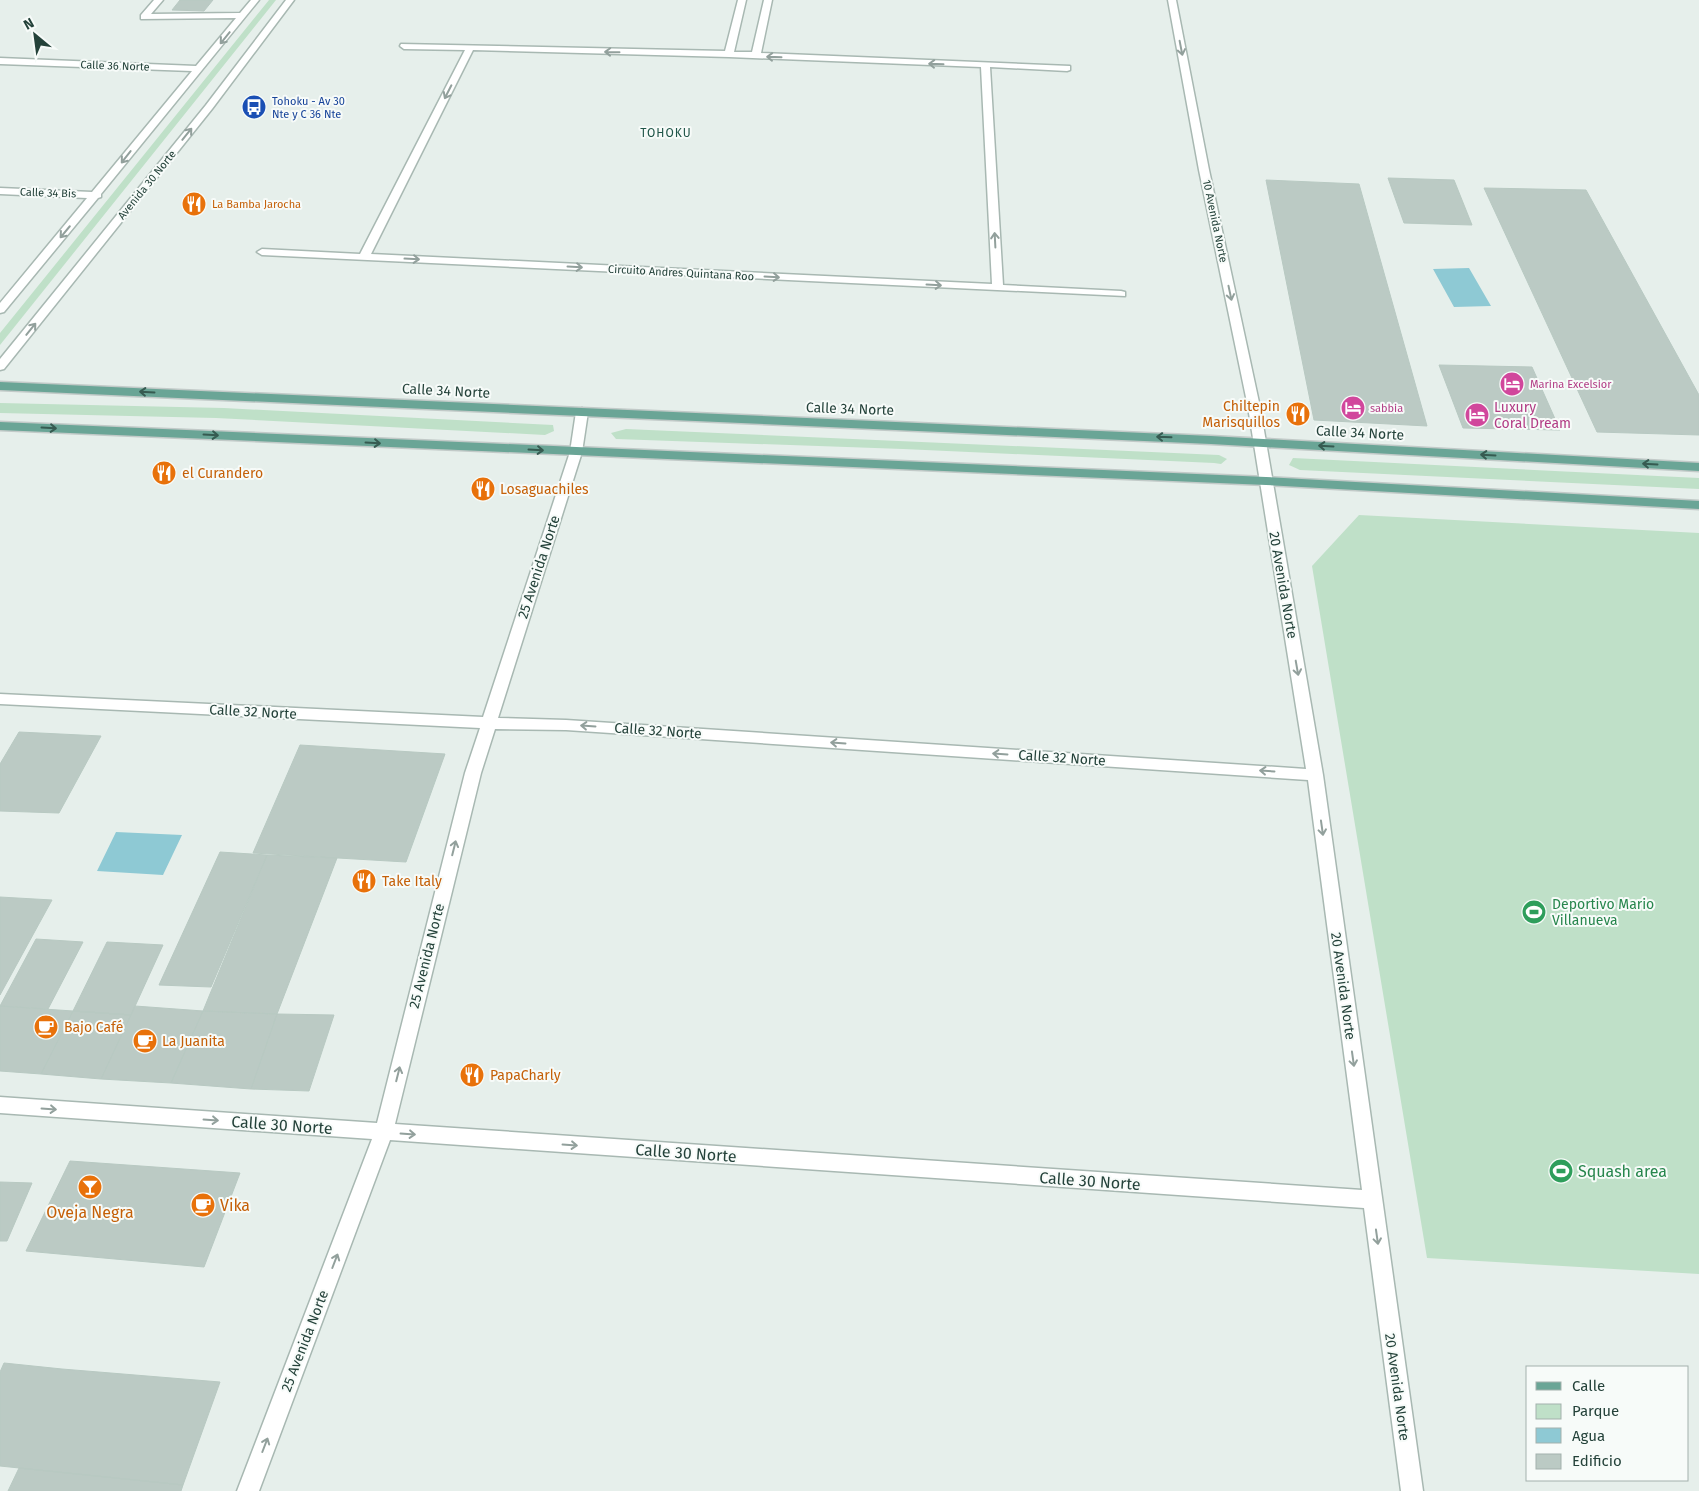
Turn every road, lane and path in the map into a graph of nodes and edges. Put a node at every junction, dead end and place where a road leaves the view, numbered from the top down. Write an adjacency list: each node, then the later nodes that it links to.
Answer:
1 (159, 0): 7 (street)
2 (255, 0): 7 (street)
3 (290, 0): 23 (street, Avenida 30 Norte, one-way to 3)
4 (742, 0): 10 (street)
5 (768, 0): 11 (street)
6 (1172, 0): 27 (street, 10 Avenida Norte, one-way to 27)
7 (243, 16): 15 (street, one-way to 15)
8 (404, 46): 9 (street)
9 (470, 48): 10 (street, one-way to 9); 19 (street, one-way to 19)
10 (728, 54): 11 (street)
11 (756, 56): 13 (street, one-way to 11)
12 (0, 61): 15 (street, Calle 36 Norte)
13 (985, 66): 14 (street); 20 (street, one-way to 13)
14 (1067, 68)
15 (200, 69): 17 (street, one-way to 17)
16 (0, 191): 17 (street, Calle 34 Bis)
17 (97, 195): 22 (street, one-way to 22)
18 (262, 252): 19 (street, Circuito Andres Quintana Roo)
19 (364, 257): 20 (street, Circuito Andres Quintana Roo, one-way to 20)
20 (998, 288): 21 (street, Circuito Andres Quintana Roo)
21 (1121, 294)
22 (0, 310)
23 (0, 367)
24 (0, 386): 25 (main road, Calle 34 Norte, one-way to 24)
25 (582, 412): 27 (main road, Calle 34 Norte, one-way to 25); 28 (street, 25 Avenida Norte)
26 (0, 426): 28 (main road, one-way to 28)
27 (1259, 442): 29 (main road, Calle 34 Norte, one-way to 27); 30 (street, 10 Avenida Norte)
28 (576, 452): 30 (main road); 33 (street, 25 Avenida Norte)
29 (1699, 467)
30 (1266, 481): 31 (main road); 34 (street, 20 Avenida Norte, one-way to 34)
31 (1699, 505)
32 (0, 699): 33 (street, Calle 32 Norte)
33 (487, 724): 34 (street, Calle 32 Norte, one-way to 33); 36 (street, 25 Avenida Norte, one-way to 33)
34 (1315, 775): 37 (street, 20 Avenida Norte, one-way to 37)
35 (0, 1105): 36 (street, Calle 30 Norte, one-way to 36)
36 (384, 1132): 37 (street, Calle 30 Norte, one-way to 37); 38 (street, 25 Avenida Norte, one-way to 36)
37 (1372, 1200): 39 (street, 20 Avenida Norte, one-way to 39)
38 (248, 1491)
39 (1412, 1491)

